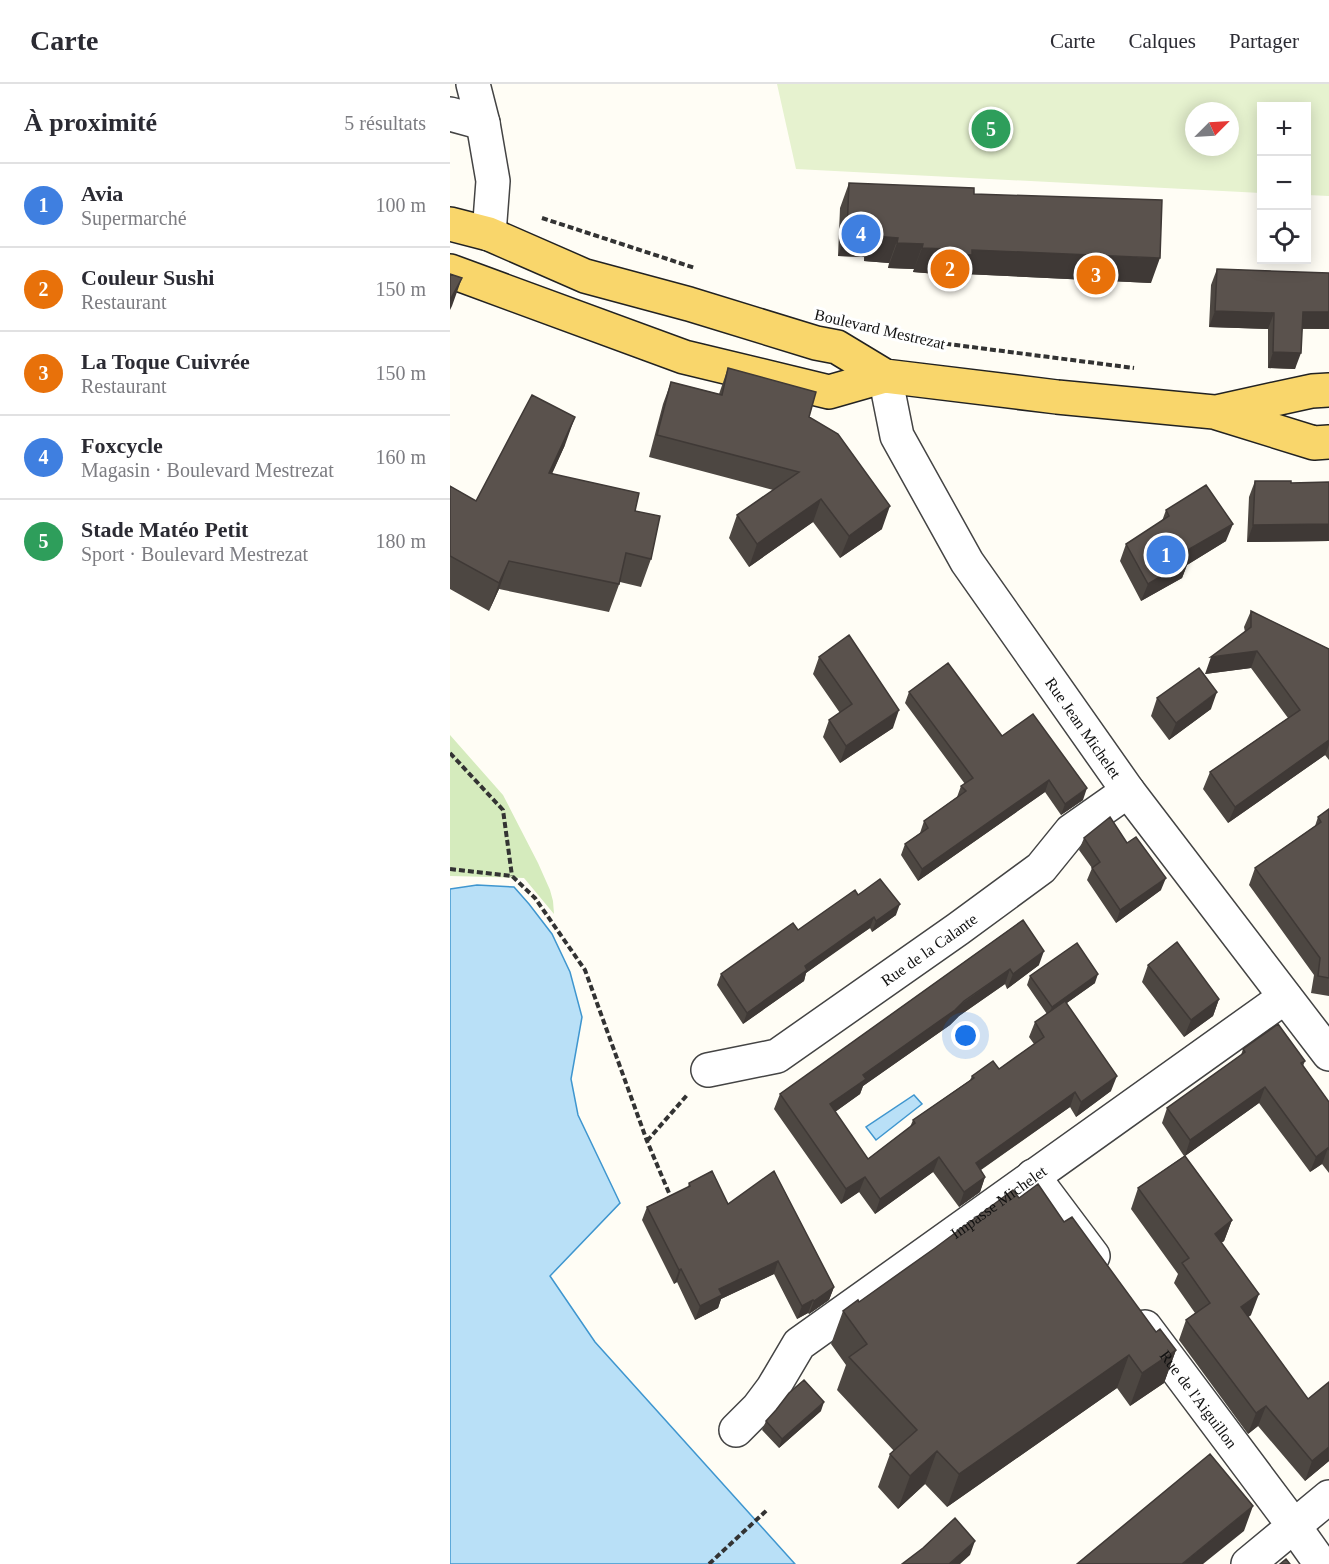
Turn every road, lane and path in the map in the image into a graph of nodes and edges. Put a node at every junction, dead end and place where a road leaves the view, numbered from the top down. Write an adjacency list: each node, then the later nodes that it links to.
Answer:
1 (473, 84): 3 (street)
2 (450, 114): 3 (street)
3 (483, 123): 6 (street)
4 (540, 217): 7 (path)
5 (450, 224): 6 (main road, Boulevard Mestrezat)
6 (489, 234): 11 (main road, Boulevard Mestrezat)
7 (700, 269)
8 (450, 271): 11 (main road, Boulevard Mestrezat)
9 (868, 326): 10 (path, Boulevard Mestrezat)
10 (1134, 368)
11 (885, 376): 13 (main road, Boulevard Mestrezat); 16 (street, Rue Jean Michelet)
12 (1329, 390): 13 (main road, Boulevard Mestrezat)
13 (1214, 412): 14 (main road, Boulevard Mestrezat)
14 (1329, 442)
15 (450, 753): 18 (path)
16 (1128, 790): 19 (street, Rue Jean Michelet); 21 (street, Rue de la Calante)
17 (450, 869): 18 (path)
18 (512, 876): 22 (path)
19 (1285, 997): 20 (street, Rue Jean Michelet); 23 (street, Impasse Michelet)
20 (1328, 1050)
21 (708, 1070): 22 (path)
22 (647, 1141): 24 (path)
23 (1033, 1176): 25 (street, Impasse Michelet); 28 (street, Rue de l'Aiguillon)
24 (672, 1200)
25 (736, 1430)
26 (1329, 1497): 28 (street)
27 (767, 1510): 29 (path)
28 (1294, 1526): 30 (street); 31 (street, Rue de l'Aiguillon)
29 (709, 1564)
30 (1248, 1564)
31 (1321, 1564)

